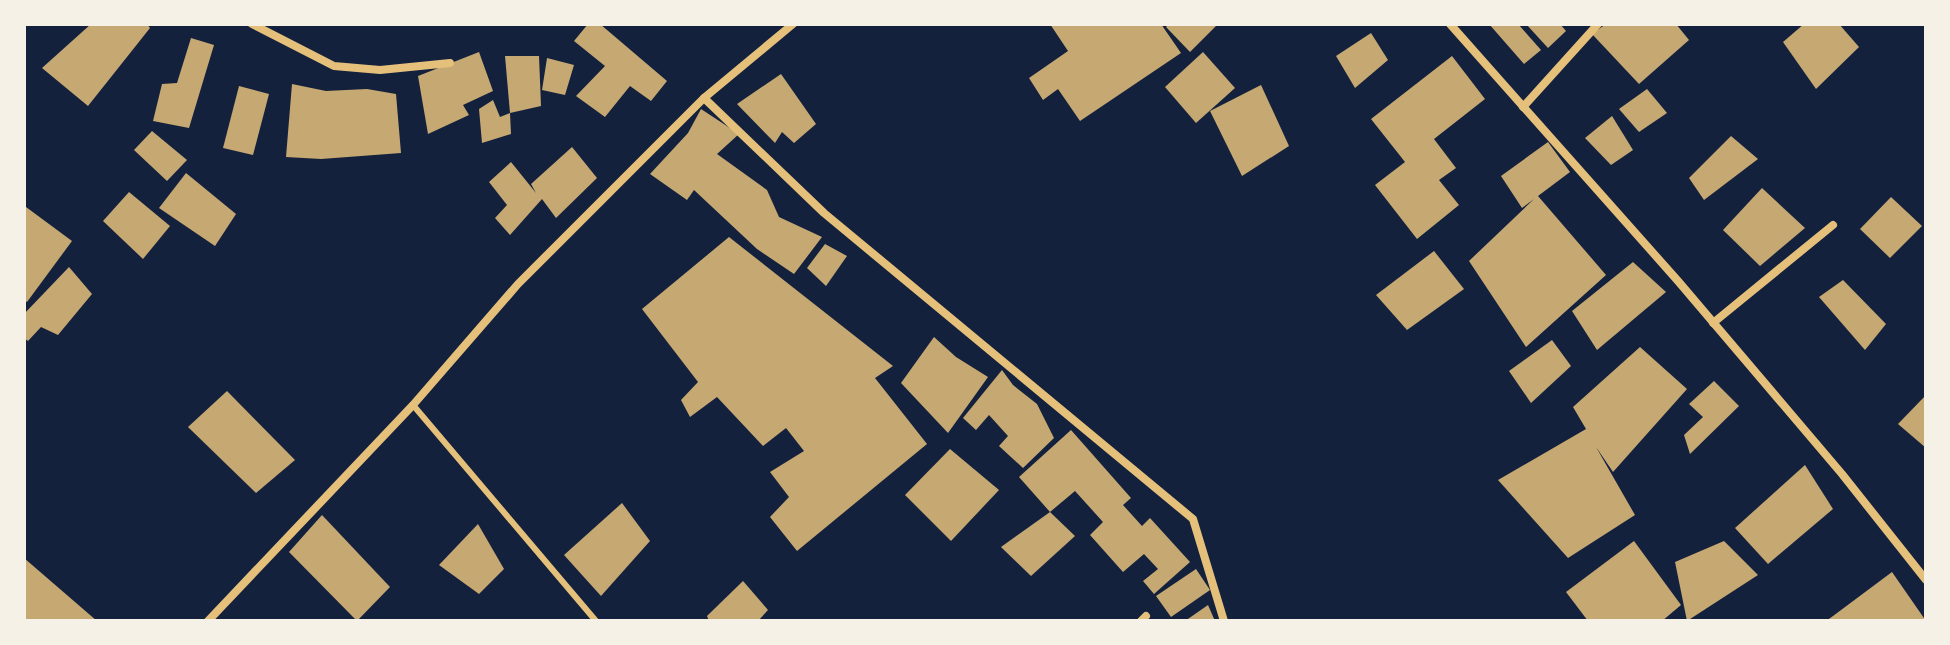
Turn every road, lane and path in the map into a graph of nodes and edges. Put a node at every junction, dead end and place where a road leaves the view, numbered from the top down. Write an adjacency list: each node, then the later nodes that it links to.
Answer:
1 (252, 24): 5 (street)
2 (793, 24): 6 (street)
3 (1450, 24): 7 (street)
4 (1598, 24): 7 (street)
5 (450, 63)
6 (704, 98): 10 (street); 14 (street)
7 (1523, 107): 9 (street)
8 (1833, 225): 9 (street)
9 (1713, 323): 11 (street)
10 (413, 405): 12 (street); 13 (lane)
11 (1926, 580)
12 (208, 621)
13 (596, 621)
14 (1224, 621)

